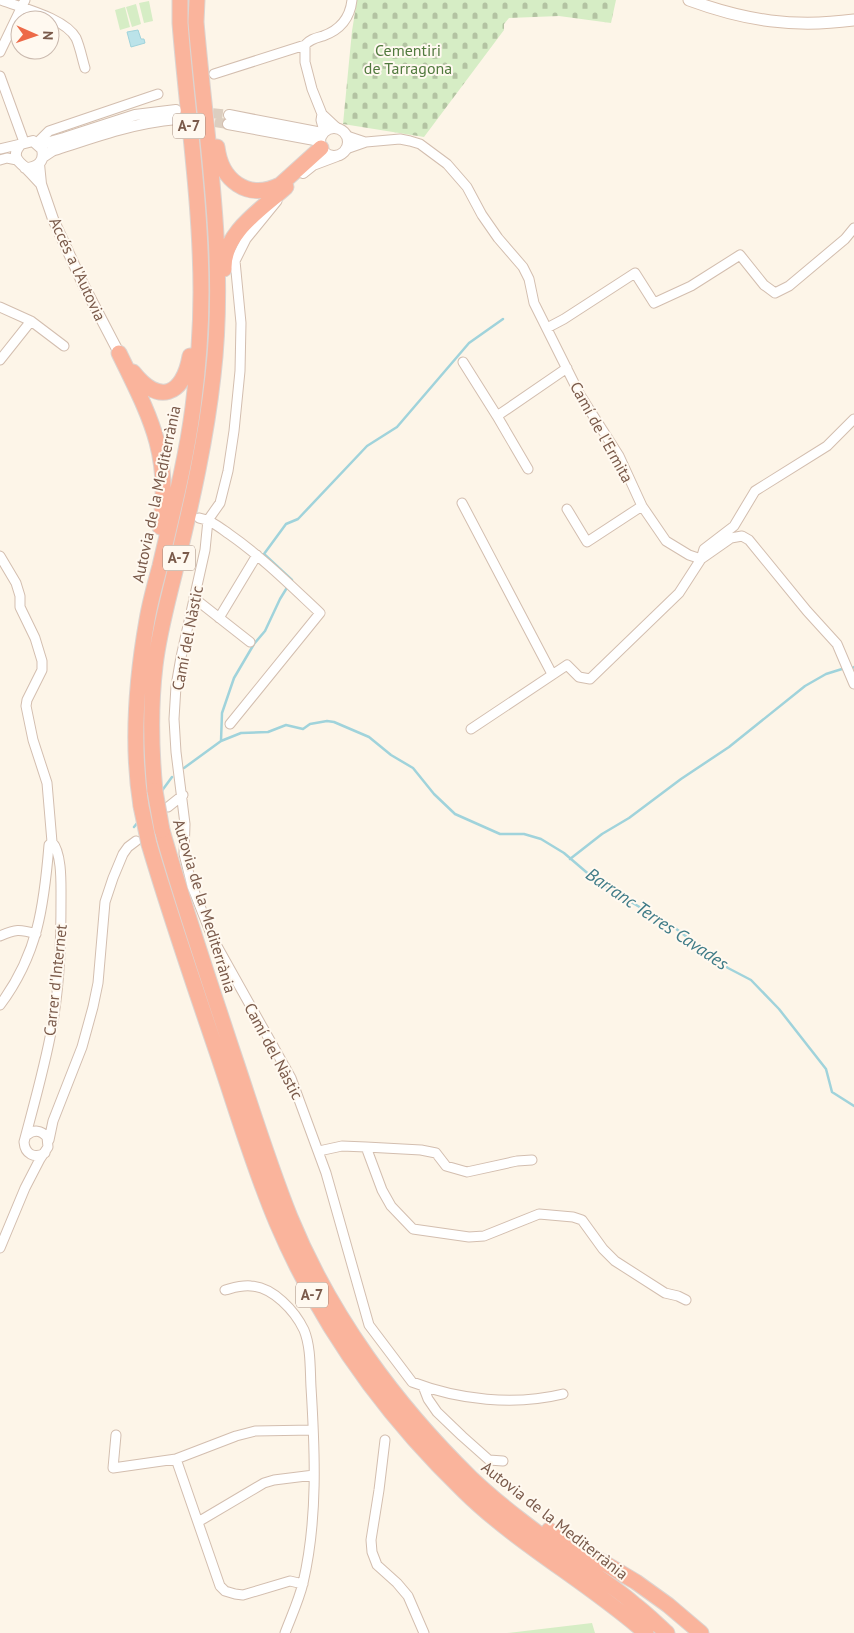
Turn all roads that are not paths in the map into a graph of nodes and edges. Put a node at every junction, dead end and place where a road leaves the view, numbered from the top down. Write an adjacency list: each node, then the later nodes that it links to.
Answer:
1 (1, 0): 6 (street)
2 (180, 0): 32 (highway, Autovia de la Mediterrània / A-7)
3 (197, 0): 8 (highway, Autovia de la Mediterrània / A-7)
4 (352, 0): 9 (street)
5 (689, 0): 7 (main road)
6 (24, 4): 10 (street); 11 (street)
7 (854, 20)
8 (196, 22): 19 (highway); 35 (highway, Autovia de la Mediterrània / A-7)
9 (305, 45): 12 (street); 15 (street)
10 (0, 52)
11 (85, 68)
12 (214, 74)
13 (0, 76): 21 (street)
14 (158, 94): 22 (street)
15 (322, 114): 17 (street); 19 (street)
16 (228, 119): 19 (street)
17 (337, 128): 18 (street); 19 (street)
18 (347, 136): 20 (street, Camí de l'Ermita); 24 (street)
19 (322, 138): 24 (street)
20 (366, 142): 24 (street, Camí de l'Ermita); 36 (street, Camí de l'Ermita)
21 (22, 143): 22 (street); 23 (street); 26 (street)
22 (38, 144): 27 (street); 27 (street)
23 (0, 149)
24 (343, 152): 30 (street, Camí del Nàstic)
25 (0, 160): 26 (street)
26 (17, 160): 28 (street)
27 (41, 161): 28 (street); 29 (street)
28 (25, 168): 29 (street)
29 (41, 184): 38 (street, Accés a l'Autovia)
30 (286, 187): 35 (highway); 49 (street, Camí del Nàstic)
31 (854, 228): 36 (street)
32 (199, 252): 38 (highway); 54 (highway, Autovia de la Mediterrània / A-7)
33 (0, 307): 34 (street)
34 (31, 320): 37 (street); 39 (street)
35 (217, 327): 81 (highway, Autovia de la Mediterrània / A-7, bridge)
36 (547, 328): 41 (street, Camí de l'Ermita)
37 (64, 346)
38 (119, 352): 54 (highway)
39 (0, 360)
40 (463, 362): 42 (street)
41 (567, 368): 42 (street); 46 (street, Camí de l'Ermita)
42 (497, 416): 44 (street)
43 (854, 419): 52 (street)
44 (528, 469)
45 (462, 503): 57 (street)
46 (642, 506): 47 (street); 52 (street, Camí de l'Ermita)
47 (567, 509)
48 (198, 518): 49 (street)
49 (208, 520): 50 (street); 53 (street, Camí del Nàstic)
50 (257, 555): 55 (street); 59 (street)
51 (0, 556): 63 (street)
52 (701, 559): 57 (street); 58 (street)
53 (194, 598): 55 (street); 61 (street, Camí del Nàstic)
54 (147, 618): 64 (highway, Autovia de la Mediterrània / A-7, bridge)
55 (219, 618): 56 (street)
56 (250, 642)
57 (552, 674): 60 (street)
58 (854, 684)
59 (230, 724)
60 (471, 729)
61 (183, 795): 62 (street); 72 (street, Camí del Nàstic)
62 (168, 807)
63 (52, 842): 65 (street); 69 (street, Carrer d'Internet)
64 (142, 843): 68 (street); 90 (highway, Autovia de la Mediterrània / A-7)
65 (36, 934): 66 (street); 67 (street)
66 (0, 936)
67 (0, 1005)
68 (53, 1121): 69 (street); 70 (street)
69 (33, 1132): 70 (street); 73 (street)
70 (49, 1140): 74 (street)
71 (366, 1148): 72 (street); 75 (street); 79 (street)
72 (319, 1151): 80 (street, Camí del Nàstic)
73 (28, 1152): 74 (street); 76 (street)
74 (44, 1153): 76 (street)
75 (532, 1160)
76 (25, 1188): 77 (street)
77 (0, 1248)
78 (225, 1290): 83 (street)
79 (686, 1300)
80 (423, 1386): 82 (street); 87 (street)
81 (394, 1392): 96 (highway, Autovia de la Mediterrània / A-7); 97 (highway)
82 (563, 1394)
83 (313, 1430): 86 (street); 88 (street)
84 (116, 1435): 86 (street)
85 (385, 1440): 93 (street)
86 (176, 1460): 89 (street)
87 (503, 1462)
88 (314, 1475): 89 (street); 91 (street)
89 (198, 1522): 91 (street)
90 (557, 1567): 94 (highway); 95 (highway, Autovia de la Mediterrània / A-7)
91 (303, 1584): 92 (street)
92 (285, 1633)
93 (424, 1633)
94 (630, 1633)
95 (646, 1633)
96 (668, 1633)
97 (701, 1633)

